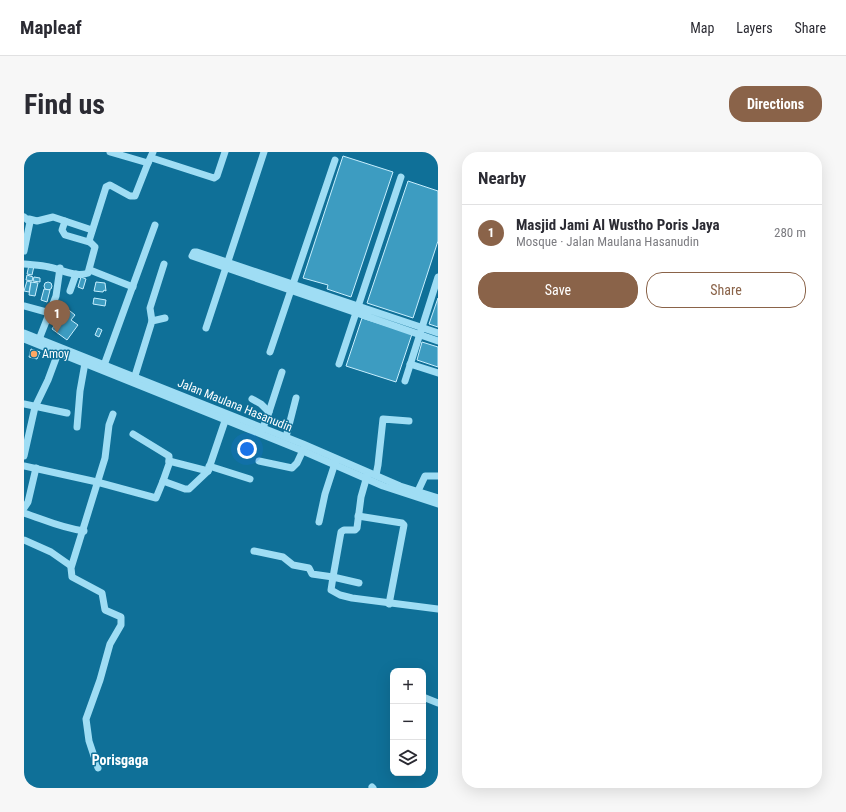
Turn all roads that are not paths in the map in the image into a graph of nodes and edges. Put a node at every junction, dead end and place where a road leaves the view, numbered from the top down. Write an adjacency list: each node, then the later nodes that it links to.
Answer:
1 (110, 152): 4 (street)
2 (225, 152): 4 (street)
3 (264, 152): 15 (street)
4 (151, 158): 10 (street)
5 (335, 160): 21 (street)
6 (401, 177): 24 (street)
7 (26, 218): 8 (street); 12 (street)
8 (65, 221): 10 (street); 11 (street)
9 (155, 225): 20 (street)
10 (92, 230): 11 (street)
11 (89, 242): 17 (street)
12 (24, 251)
13 (24, 264): 16 (street)
14 (164, 264): 27 (street)
15 (227, 265): 21 (street); 28 (street)
16 (60, 270): 18 (street); 25 (street)
17 (90, 270): 18 (street); 20 (street)
18 (76, 274): 22 (street)
19 (438, 277): 29 (street)
20 (133, 287): 38 (street)
21 (292, 287): 24 (street); 35 (street)
22 (70, 291)
23 (24, 306): 25 (street)
24 (357, 309): 29 (street); 39 (street)
25 (50, 313): 34 (street)
26 (165, 318): 27 (street)
27 (152, 321): 43 (street)
28 (206, 328)
29 (421, 330): 31 (street); 33 (street); 40 (street)
30 (24, 333): 34 (street, Jalan Maulana Hasanudin)
31 (438, 333)
32 (24, 339): 34 (street, Jalan Maulana Hasanudin)
33 (438, 340)
34 (38, 341): 36 (street, Jalan Maulana Hasanudin); 38 (street, Jalan Maulana Hasanudin)
35 (270, 352)
36 (58, 353): 37 (street, Jalan Maulana Hasanudin); 48 (street)
37 (85, 363): 38 (street, Jalan Maulana Hasanudin); 54 (street)
38 (105, 363): 43 (street, Jalan Maulana Hasanudin)
39 (339, 364)
40 (410, 364): 42 (street); 44 (street)
41 (282, 372): 51 (street)
42 (438, 373)
43 (135, 375): 52 (street, Jalan Maulana Hasanudin)
44 (405, 381)
45 (296, 398): 57 (street)
46 (252, 399): 51 (street)
47 (24, 404): 48 (street)
48 (35, 406): 49 (street); 56 (street)
49 (67, 413)
50 (113, 414): 72 (street)
51 (268, 414): 55 (street)
52 (226, 418): 55 (street, Jalan Maulana Hasanudin); 66 (street)
53 (409, 421): 68 (street)
54 (77, 427)
55 (262, 429): 57 (street, Jalan Maulana Hasanudin); 59 (street, Jalan Maulana Hasanudin)
56 (27, 432): 60 (street)
57 (287, 433): 59 (street, Jalan Maulana Hasanudin)
58 (133, 434): 61 (street)
59 (304, 448): 62 (street); 63 (street, Jalan Maulana Hasanudin)
60 (24, 456)
61 (169, 461): 66 (street); 71 (street)
62 (259, 461)
63 (336, 462): 67 (street, Jalan Maulana Hasanudin); 80 (street)
64 (24, 466): 65 (street)
65 (36, 468): 72 (street); 77 (street)
66 (209, 469): 70 (street); 71 (street)
67 (368, 475): 68 (street, Jalan Maulana Hasanudin); 73 (street, Jalan Maulana Hasanudin); 79 (street)
68 (376, 475): 73 (street, Jalan Maulana Hasanudin)
69 (438, 476): 74 (street)
70 (250, 479)
71 (163, 481): 72 (street)
72 (97, 482): 81 (street)
73 (399, 489): 74 (street, Jalan Maulana Hasanudin)
74 (422, 494): 75 (street, Jalan Maulana Hasanudin); 76 (street, Jalan Maulana Hasanudin)
75 (438, 498)
76 (438, 504)
77 (25, 505)
78 (24, 513): 81 (street)
79 (358, 516): 85 (street); 87 (street)
80 (319, 522)
81 (84, 531): 84 (street)
82 (24, 540): 84 (street)
83 (254, 551): 85 (street)
84 (71, 566): 91 (street)
85 (333, 577): 86 (street); 87 (street)
86 (359, 582)
87 (389, 604): 88 (street)
88 (438, 609)
89 (426, 698): 90 (street)
90 (438, 703)
91 (98, 768)

